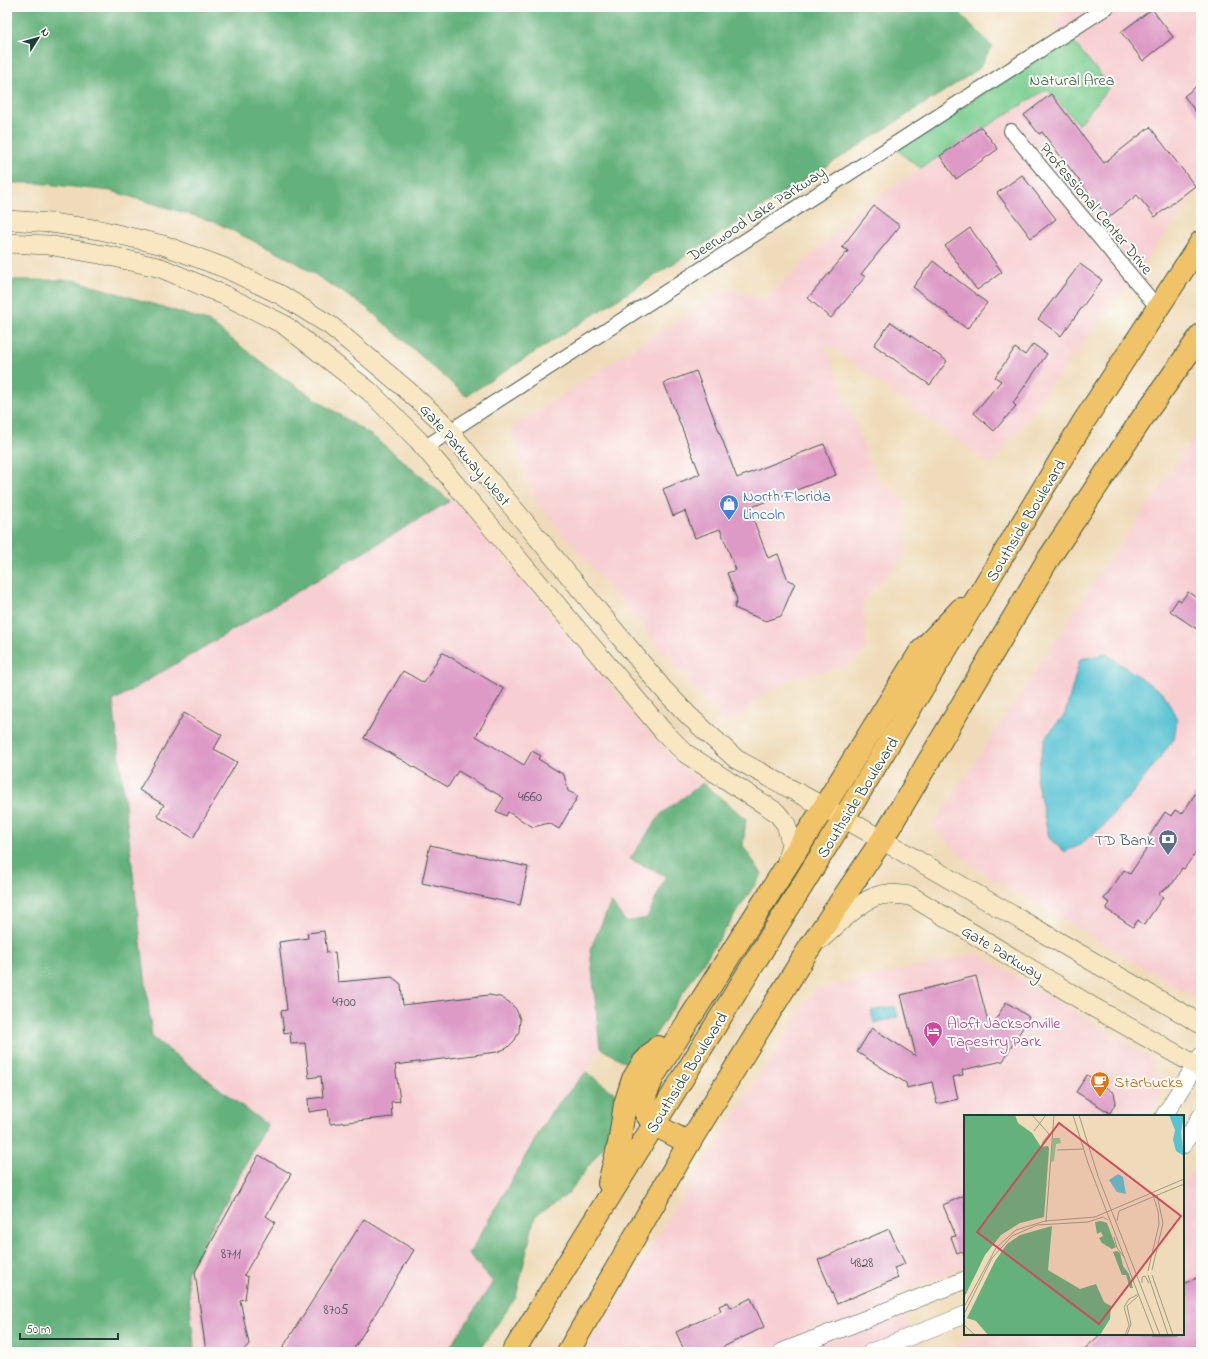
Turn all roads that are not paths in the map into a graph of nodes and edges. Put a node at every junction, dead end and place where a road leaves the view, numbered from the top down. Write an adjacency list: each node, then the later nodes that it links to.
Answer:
1 (1107, 7): 8 (street, Deerwood Lake Parkway)
2 (1012, 131): 6 (street, Professional Center Drive)
3 (7, 220): 8 (main road, Gate Parkway West)
4 (1201, 242): 6 (highway, Southside Boulevard)
5 (7, 243): 9 (main road, Gate Parkway West)
6 (1157, 307): 10 (highway, Southside Boulevard)
7 (1201, 335): 17 (highway)
8 (449, 431): 9 (street, Deerwood Lake Parkway); 11 (main road, Gate Parkway West)
9 (424, 448): 12 (main road, Gate Parkway West)
10 (992, 576): 15 (highway); 16 (highway, Southside Boulevard)
11 (605, 620): 12 (main road); 13 (main road, Gate Parkway West)
12 (584, 639): 14 (main road, Gate Parkway West)
13 (706, 731): 14 (main road); 15 (main road, Gate Parkway West)
14 (685, 753): 18 (main road, Gate Parkway West)
15 (824, 807): 16 (main road, Gate Parkway West); 18 (highway)
16 (844, 818): 17 (main road); 25 (highway, Southside Boulevard)
17 (882, 840): 19 (highway); 21 (main road)
18 (785, 868): 20 (highway)
19 (808, 950): 22 (main road, Gate Parkway); 27 (highway)
20 (702, 998): 25 (highway); 28 (highway)
21 (1201, 1024)
22 (1199, 1063): 23 (street)
23 (1165, 1115)
24 (1201, 1116): 26 (street)
25 (653, 1124): 27 (highway); 28 (highway, Southside Boulevard)
26 (1184, 1142)
27 (689, 1143): 32 (highway)
28 (603, 1206): 31 (highway, Southside Boulevard)
29 (964, 1280): 33 (street)
30 (964, 1315): 34 (street)
31 (516, 1347)
32 (568, 1352)
33 (782, 1352)
34 (871, 1352)

